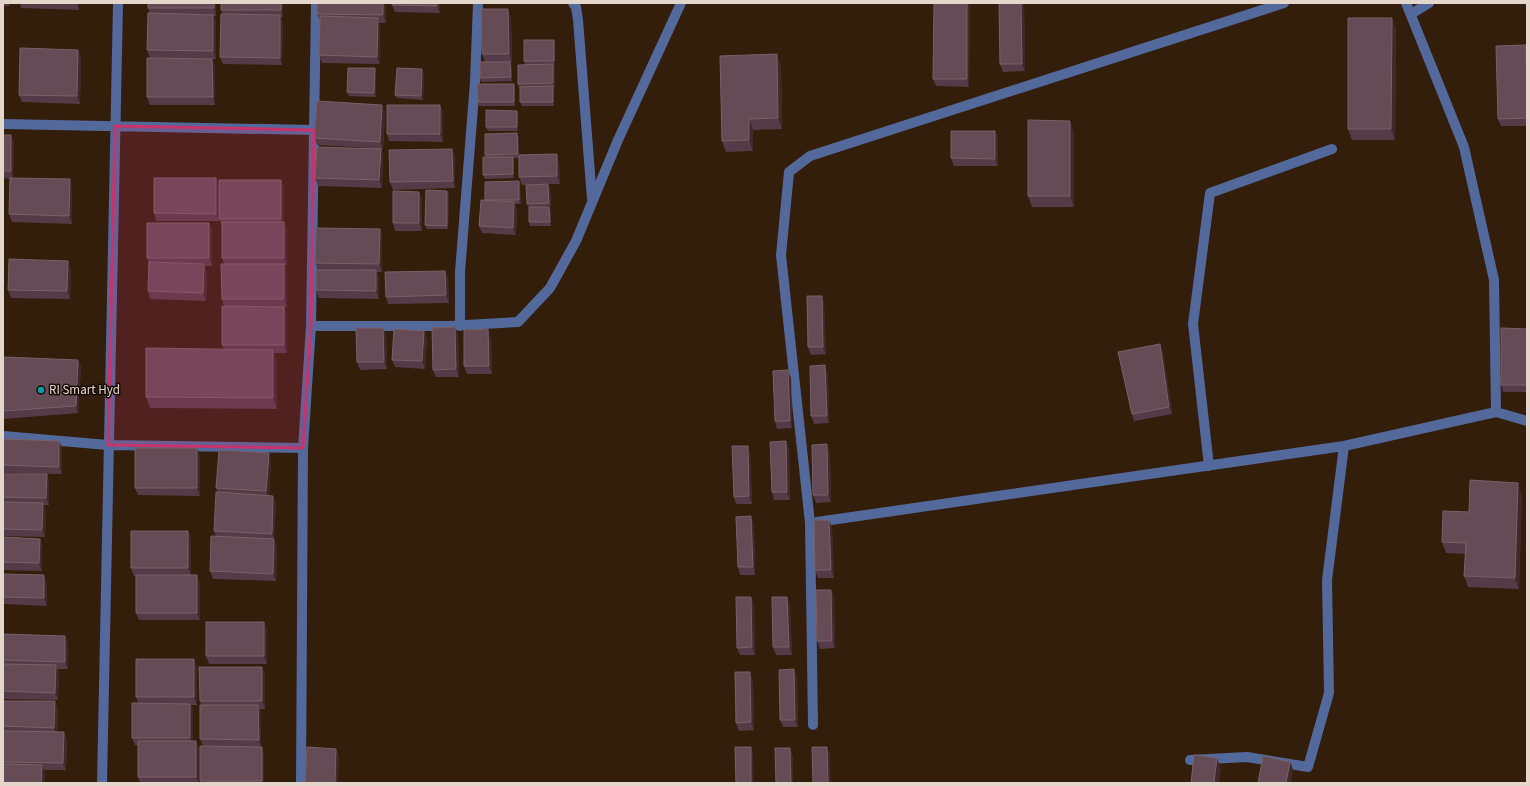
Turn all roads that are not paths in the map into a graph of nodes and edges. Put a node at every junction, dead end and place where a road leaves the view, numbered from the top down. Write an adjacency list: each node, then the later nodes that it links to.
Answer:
1 (118, 3): 11 (street)
2 (316, 3): 12 (street)
3 (478, 3): 16 (street)
4 (573, 3): 14 (street)
5 (681, 3): 14 (street)
6 (1284, 3): 24 (street)
7 (1406, 3): 9 (street)
8 (1429, 3): 9 (street)
9 (1411, 14): 17 (street)
10 (3, 124): 11 (street)
11 (114, 126): 12 (street); 20 (street)
12 (314, 130): 15 (street)
13 (1332, 149): 23 (street)
14 (592, 202): 16 (street)
15 (311, 326): 16 (street); 22 (street)
16 (460, 326)
17 (1496, 412): 18 (street); 21 (street)
18 (1527, 421)
19 (3, 436): 20 (street)
20 (108, 445): 22 (street); 27 (street)
21 (1344, 446): 23 (street); 26 (street)
22 (303, 448): 28 (street)
23 (1209, 466): 24 (street)
24 (810, 523): 25 (street)
25 (813, 725)
26 (1190, 760)
27 (102, 783)
28 (301, 783)

